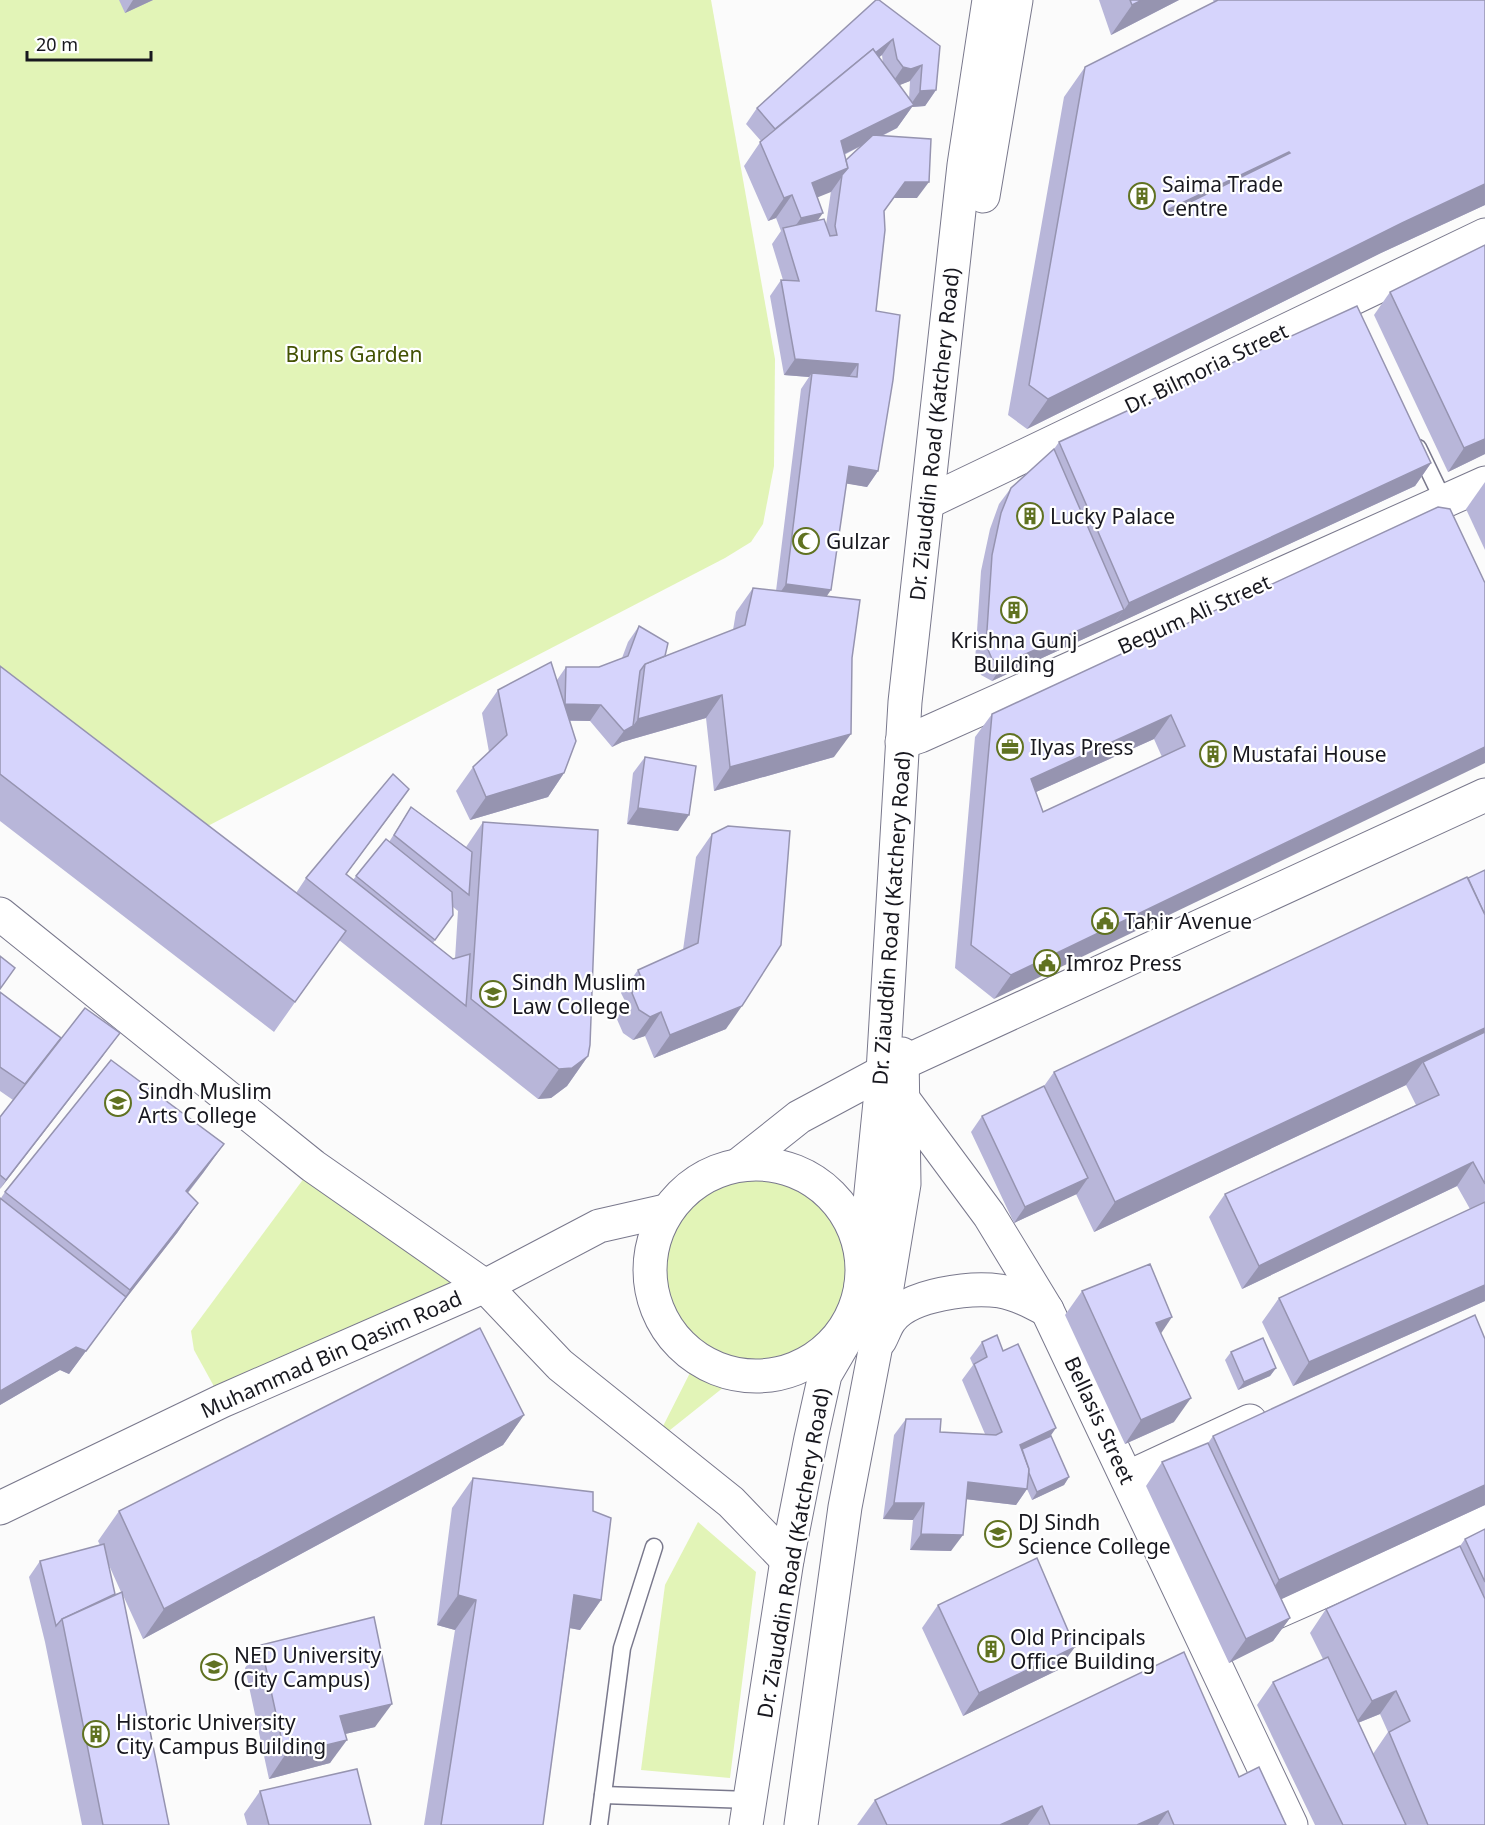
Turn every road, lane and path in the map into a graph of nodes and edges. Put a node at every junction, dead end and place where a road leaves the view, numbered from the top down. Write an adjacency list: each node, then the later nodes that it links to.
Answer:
1 (989, 0): 6 (main road, Dr. Ziauddin Road (Katchery Road))
2 (1016, 0): 6 (main road, Dr. Ziauddin Road (Katchery Road))
3 (1485, 235): 6 (main road, Dr. Bilmoria Street)
4 (1409, 428): 7 (lane)
5 (1485, 483): 7 (main road, Begum Ali Street)
6 (939, 497): 8 (main road, Dr. Ziauddin Road (Katchery Road))
7 (1449, 513): 8 (main road, Begum Ali Street)
8 (911, 739): 11 (main road, Dr. Ziauddin Road (Katchery Road))
9 (1485, 795): 11 (main road)
10 (0, 914): 16 (main road)
11 (892, 1068): 12 (main road, Bellasis Street); 13 (main road); 15 (main road, Dr. Ziauddin Road (Katchery Road))
12 (903, 1098): 15 (main road, Dr. Ziauddin Road (Katchery Road)); 17 (main road, Bellasis Street)
13 (741, 1163): 14 (main road); 15 (main road)
14 (665, 1211): 16 (main road, Muhammad Bin Qasim Road); 19 (main road)
15 (875, 1283): 18 (main road, Dr. Ziauddin Road (Katchery Road)); 19 (main road); 20 (main road, Dr. Ziauddin Road (Katchery Road))
16 (485, 1286): 23 (main road, Muhammad Bin Qasim Road); 26 (main road)
17 (1047, 1310): 20 (main road); 22 (main road, Bellasis Street)
18 (856, 1322): 19 (main road); 26 (main road, Dr. Ziauddin Road (Katchery Road))
19 (832, 1346)
20 (875, 1351): 31 (main road, Dr. Ziauddin Road (Katchery Road))
21 (1278, 1408): 22 (main road)
22 (1127, 1478): 27 (main road, Bellasis Street)
23 (0, 1508)
24 (1485, 1520): 27 (main road)
25 (654, 1547): 28 (lane)
26 (788, 1560): 29 (main road, Dr. Ziauddin Road (Katchery Road))
27 (1206, 1644): 32 (main road, Bellasis Street)
28 (603, 1795): 29 (lane); 30 (lane)
29 (748, 1813)
30 (599, 1825)
31 (801, 1825)
32 (1291, 1825)

